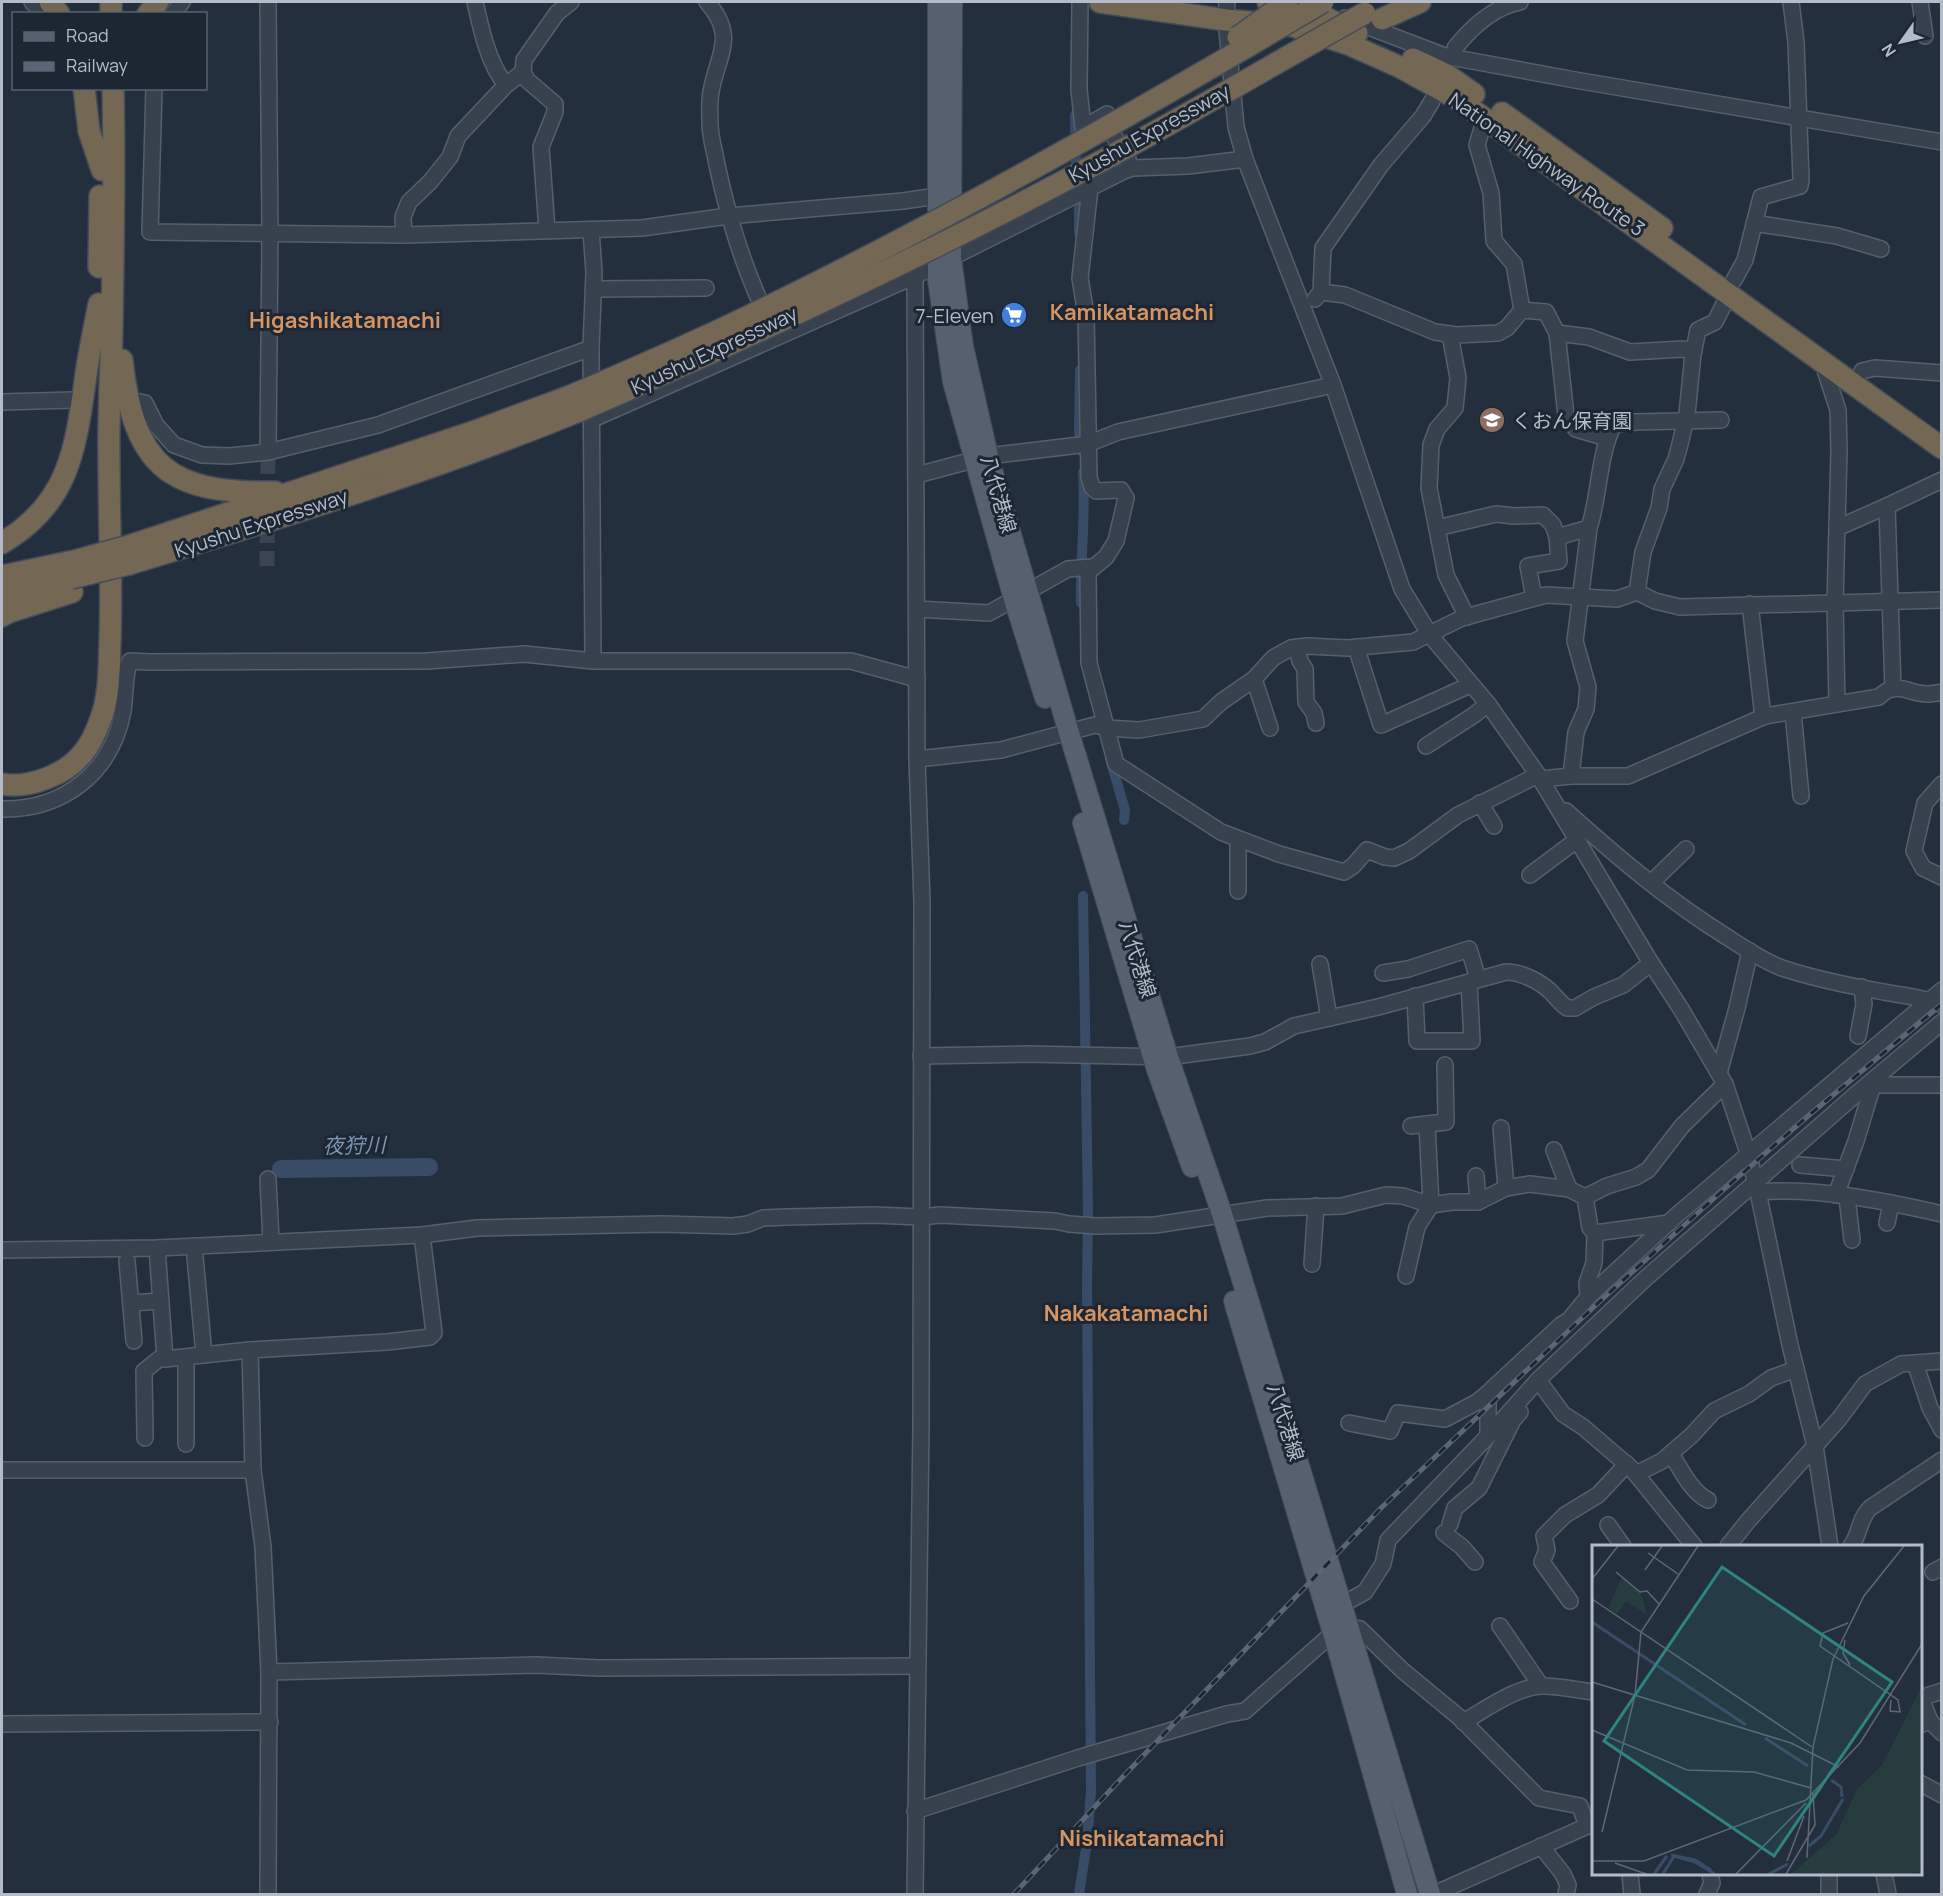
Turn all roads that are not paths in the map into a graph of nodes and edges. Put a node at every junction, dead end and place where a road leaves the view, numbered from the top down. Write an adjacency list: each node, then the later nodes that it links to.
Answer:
1 (268, 2): 44 (street)
2 (475, 2): 23 (street)
3 (571, 2): 22 (street)
4 (696, 2): 19 (street)
5 (707, 2): 19 (street)
6 (1080, 2): 36 (street)
7 (1100, 2): 17 (highway, National Highway Route 3)
8 (1268, 2): 49 (highway, National Highway Route 3)
9 (1275, 2): 30 (street)
10 (1287, 2): 32 (highway, bridge)
11 (1323, 2): 32 (highway, Kyushu Expressway, bridge)
12 (1420, 2): 18 (highway, Kyushu Expressway)
13 (1520, 2): 21 (street)
14 (1791, 2): 30 (street)
15 (1920, 2): 20 (street)
16 (945, 3): 39 (main road, 八代港線); 47 (main road, 八代港線)
17 (1226, 11): 31 (highway, National Highway Route 3); 35 (street)
18 (1377, 11): 68 (highway, Kyushu Expressway, bridge)
19 (722, 27): 40 (street)
20 (1925, 36)
21 (1455, 48)
22 (523, 72): 23 (street); 42 (street)
23 (506, 85): 45 (street)
24 (84, 90): 37 (highway)
25 (100, 90): 37 (highway)
26 (113, 90): 34 (highway)
27 (126, 90): 34 (highway)
28 (154, 90): 44 (street)
29 (1431, 101): 52 (street)
30 (1798, 117): 33 (street); 41 (street)
31 (1485, 118): 49 (highway, National Highway Route 3); 55 (street)
32 (1109, 126): 68 (highway, Kyushu Expressway, bridge)
33 (1941, 142)
34 (114, 150): 53 (highway)
35 (1245, 159): 36 (street); 54 (street)
36 (1133, 168): 38 (street)
37 (102, 170): 53 (highway)
38 (1090, 188): 47 (street); 73 (street)
39 (937, 196): 40 (street); 47 (main road, 八代港線)
40 (728, 216): 43 (street); 58 (street)
41 (1754, 223): 46 (street); 49 (street)
42 (547, 230): 43 (street); 45 (street)
43 (591, 230): 51 (street)
44 (270, 233): 45 (street); 75 (street)
45 (404, 235)
46 (1881, 249)
47 (945, 261): 48 (street); 76 (main road, 八代港線)
48 (915, 276): 58 (street); 77 (street)
49 (1732, 287): 60 (street); 61 (highway, National Highway Route 3); 62 (highway, National Highway Route 3)
50 (706, 288): 51 (street)
51 (594, 289): 59 (street)
52 (1321, 292): 54 (street); 57 (street)
53 (106, 298): 79 (highway); 85 (highway); 121 (highway); 124 (highway)
54 (1305, 310): 64 (street)
55 (1522, 310): 56 (street); 57 (street)
56 (1557, 333): 60 (street); 72 (street)
57 (1450, 334): 82 (street)
58 (776, 336): 68 (street)
59 (591, 348): 68 (street); 75 (street)
60 (1694, 351): 69 (street)
61 (1821, 360): 74 (highway, National Highway Route 3); 81 (street)
62 (1862, 371): 63 (street); 71 (highway, National Highway Route 3)
63 (1941, 373)
64 (1333, 385): 73 (street); 102 (street)
65 (73, 400): 67 (street)
66 (135, 401): 75 (street)
67 (2, 402)
68 (581, 409): 79 (highway, Kyushu Expressway); 86 (highway, Kyushu Expressway); 105 (street)
69 (1685, 420): 70 (street); 72 (street); 90 (street)
70 (1721, 420)
71 (1941, 432)
72 (1607, 438): 83 (street)
73 (1088, 444): 76 (street); 87 (street)
74 (1941, 448)
75 (267, 452)
76 (981, 458): 77 (street); 92 (main road, 八代港線)
77 (917, 475): 99 (street)
78 (1941, 480): 80 (street)
79 (311, 487): 86 (highway, Kyushu Expressway)
80 (1887, 506): 81 (street); 96 (street)
81 (1837, 526): 97 (street)
82 (1437, 528): 84 (street); 101 (street)
83 (1589, 528): 84 (street); 93 (street)
84 (1557, 537): 94 (street)
85 (2, 543)
86 (129, 562): 89 (highway, Kyushu Expressway, bridge)
87 (1091, 567): 92 (street); 116 (street)
88 (2, 576): 89 (highway, Kyushu Expressway)
89 (72, 577): 91 (highway, Kyushu Expressway); 100 (highway)
90 (1637, 592): 93 (street); 98 (street)
91 (2, 594)
92 (1021, 595): 99 (street); 118 (main road, 八代港線)
93 (1581, 597): 94 (street); 122 (street)
94 (1534, 598): 101 (street)
95 (1941, 600): 96 (street)
96 (1890, 602): 97 (street); 109 (street)
97 (1835, 603): 98 (street); 112 (street)
98 (1750, 604): 114 (street)
99 (917, 609): 106 (street)
100 (2, 616)
101 (1467, 617): 102 (street)
102 (1430, 635): 104 (street); 108 (street)
103 (1297, 647): 104 (street); 107 (street); 115 (street)
104 (1356, 647): 108 (street)
105 (593, 661): 106 (street); 129 (street)
106 (917, 679): 120 (street)
107 (1254, 679): 116 (street); 117 (street)
108 (1470, 685): 111 (street)
109 (1893, 689): 110 (street); 112 (street)
110 (1941, 693)
111 (1488, 704): 119 (street); 123 (street)
112 (1837, 704): 113 (street)
113 (1793, 712): 114 (street); 126 (street)
114 (1763, 717): 122 (street)
115 (1316, 723)
116 (1103, 727): 118 (street); 131 (street)
117 (1270, 728)
118 (1063, 734): 120 (street); 150 (main road, 八代港線)
119 (1426, 746)
120 (917, 759): 149 (street)
121 (2, 772)
122 (1571, 776): 123 (street)
123 (1540, 777): 127 (street); 128 (street)
124 (2, 784)
125 (1941, 784): 135 (street)
126 (1801, 796)
127 (1553, 799): 132 (street); 136 (street)
128 (1480, 803): 130 (street); 131 (street)
129 (2, 809)
130 (1494, 826)
131 (1238, 838): 137 (street)
132 (1578, 839): 134 (street); 139 (street)
133 (1686, 849): 136 (street)
134 (1530, 875)
135 (1941, 877)
136 (1651, 883): 138 (street)
137 (1238, 891)
138 (1750, 951): 143 (street); 152 (street)
139 (1651, 963): 142 (street); 152 (street)
140 (1320, 964): 146 (street)
141 (1383, 973): 142 (street)
142 (1474, 981): 144 (street); 144 (street)
143 (1862, 994): 145 (street); 148 (street)
144 (1415, 996): 146 (street)
145 (1938, 998): 158 (street)
146 (1329, 1018): 150 (street)
147 (1941, 1022): 163 (street)
148 (1858, 1036)
149 (921, 1056): 150 (street); 174 (street)
150 (1160, 1057): 173 (main road, 八代港線)
151 (1445, 1065): 154 (street)
152 (1722, 1079): 158 (street); 167 (street)
153 (1941, 1085): 160 (street)
154 (1427, 1124): 155 (street); 170 (street)
155 (1411, 1126)
156 (1501, 1128): 164 (street)
157 (1554, 1150): 165 (street)
158 (1748, 1153): 163 (street); 175 (street)
159 (1800, 1165): 160 (street)
160 (1846, 1169): 166 (street)
161 (1476, 1176): 168 (street)
162 (268, 1179): 180 (street)
163 (1757, 1187): 166 (street); 197 (street); 198 (street)
164 (1506, 1188): 165 (street); 168 (street)
165 (1569, 1189): 167 (street)
166 (1841, 1196): 169 (street); 179 (street)
167 (1585, 1197): 177 (street)
168 (1478, 1203): 170 (street)
169 (1891, 1204): 172 (street); 176 (street)
170 (1431, 1205): 171 (street); 186 (street)
171 (1316, 1206): 173 (street); 185 (street)
172 (1941, 1214)
173 (1216, 1215): 174 (street); 220 (main road, 八代港線)
174 (921, 1217): 178 (street); 222 (street)
175 (1669, 1223): 177 (street); 187 (street)
176 (1887, 1223)
177 (1595, 1233): 187 (street)
178 (422, 1235): 180 (street); 191 (street)
179 (1852, 1240)
180 (271, 1242): 181 (street)
181 (194, 1246): 182 (street); 192 (street)
182 (157, 1248): 183 (street); 188 (street)
183 (2, 1250)
184 (128, 1261): 189 (street)
185 (1312, 1264)
186 (1406, 1276)
187 (1588, 1296): 199 (street)
188 (161, 1301): 189 (street); 194 (street)
189 (131, 1303): 190 (street)
190 (134, 1341)
191 (250, 1350): 192 (street); 210 (street)
192 (204, 1355): 193 (street)
193 (186, 1357): 194 (street); 204 (street)
194 (165, 1359): 203 (street)
195 (1941, 1361): 196 (street)
196 (1915, 1363): 201 (street); 205 (street)
197 (1796, 1369): 205 (street); 206 (street)
198 (1541, 1382): 202 (street); 208 (street); 218 (street)
199 (1488, 1394): 200 (street); 202 (street)
200 (1349, 1423)
201 (1941, 1430)
202 (1488, 1436): 220 (street)
203 (145, 1438)
204 (186, 1444)
205 (1815, 1446): 215 (street); 216 (street)
206 (1671, 1454): 208 (street); 211 (street)
207 (1941, 1460): 217 (street)
208 (1631, 1469): 214 (street); 219 (street)
209 (2, 1470): 210 (street)
210 (253, 1470): 223 (street)
211 (1708, 1500)
212 (1608, 1526): 213 (street)
213 (1622, 1545)
214 (1693, 1545)
215 (1729, 1545)
216 (1830, 1545)
217 (1852, 1545)
218 (1475, 1562)
219 (1570, 1601)
220 (1337, 1621): 230 (street); 236 (street); 245 (main road, 八代港線); 246 (main road, 八代港線)
221 (1500, 1626): 224 (street)
222 (917, 1666): 223 (street); 236 (street)
223 (269, 1672): 229 (street)
224 (1541, 1686): 226 (street); 230 (street)
225 (1941, 1691): 227 (street)
226 (1592, 1692)
227 (1922, 1698)
228 (1922, 1704): 231 (street)
229 (270, 1722): 232 (street); 243 (street)
230 (1463, 1722): 237 (street)
231 (1925, 1723): 233 (street)
232 (2, 1724)
233 (1941, 1732)
234 (1922, 1784): 235 (street)
235 (1941, 1795)
236 (915, 1811): 244 (street)
237 (1590, 1825): 238 (street)
238 (1541, 1846): 246 (street); 247 (street)
239 (1630, 1875): 248 (street)
240 (1710, 1875): 249 (street)
241 (1829, 1875): 250 (street)
242 (1884, 1875): 251 (street)
243 (268, 1894)
244 (915, 1894)
245 (1407, 1894)
246 (1432, 1894)
247 (1566, 1894)
248 (1632, 1894)
249 (1707, 1894)
250 (1829, 1894)
251 (1888, 1894)

